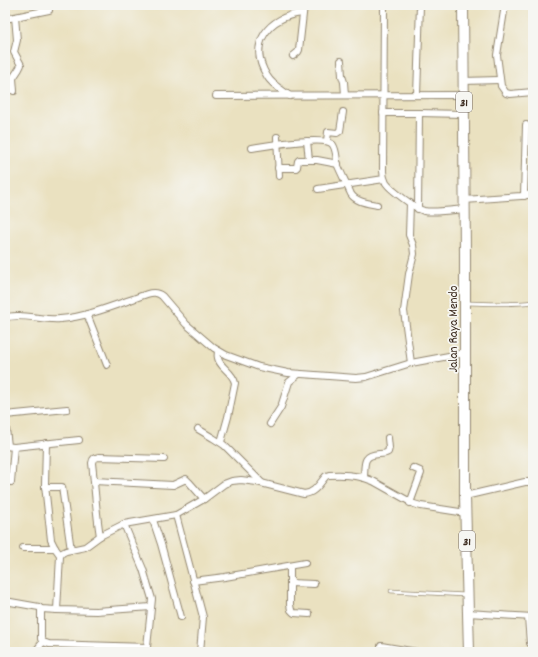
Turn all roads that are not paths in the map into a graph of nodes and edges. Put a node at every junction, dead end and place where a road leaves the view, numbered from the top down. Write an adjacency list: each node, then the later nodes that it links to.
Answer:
1 (304, 5): 7 (street)
2 (384, 5): 21 (street)
3 (420, 5): 16 (street)
4 (463, 5): 13 (highway, Jalan Raya Mendo / 31)
5 (505, 5): 12 (street)
6 (50, 10): 8 (street)
7 (302, 13): 10 (street); 19 (street)
8 (16, 17): 9 (street); 14 (street)
9 (5, 19)
10 (293, 56)
11 (341, 61): 20 (street)
12 (499, 80): 13 (street); 15 (street)
13 (463, 81): 17 (highway, Jalan Raya Mendo / 31)
14 (14, 91)
15 (533, 92)
16 (417, 95): 17 (street); 21 (street)
17 (464, 95): 25 (highway, Jalan Raya Mendo / 31)
18 (216, 96): 19 (street)
19 (290, 96): 20 (street)
20 (346, 96): 21 (street)
21 (384, 96): 23 (street)
22 (343, 112): 29 (street)
23 (383, 113): 24 (street); 36 (street)
24 (419, 113): 25 (street); 44 (street)
25 (463, 114): 42 (highway, Jalan Raya Mendo / 31)
26 (526, 125): 40 (street)
27 (278, 137): 30 (street)
28 (307, 141): 29 (street); 30 (street); 32 (street)
29 (327, 141): 33 (street)
30 (277, 144): 31 (street); 34 (street)
31 (252, 148)
32 (309, 160): 33 (street); 34 (street)
33 (338, 164): 37 (street)
34 (278, 168): 35 (street)
35 (279, 176)
36 (384, 179): 37 (street); 41 (street)
37 (347, 185): 38 (street); 43 (street)
38 (318, 189)
39 (533, 194): 40 (street)
40 (524, 196): 42 (street)
41 (410, 203): 44 (street); 51 (street)
42 (465, 204): 44 (street); 45 (highway, Jalan Raya Mendo / 31)
43 (377, 205)
44 (418, 209)
45 (465, 302): 46 (lane); 50 (highway, Jalan Raya Mendo / 31)
46 (533, 302)
47 (87, 314): 48 (street); 49 (street); 52 (street)
48 (6, 317)
49 (218, 351): 53 (street); 61 (street)
50 (465, 353): 51 (street); 72 (highway, Jalan Raya Mendo / 31)
51 (411, 363): 53 (street)
52 (107, 365)
53 (299, 374): 57 (street)
54 (68, 409): 55 (street)
55 (5, 415)
56 (5, 420): 63 (street)
57 (270, 424)
58 (198, 429): 61 (street)
59 (388, 438): 66 (street)
60 (79, 440): 62 (street)
61 (221, 442): 70 (street)
62 (46, 443): 63 (street); 71 (street)
63 (9, 446): 68 (street)
64 (164, 459): 67 (street)
65 (413, 468): 74 (street)
66 (364, 478): 70 (street); 74 (street)
67 (94, 481): 73 (street); 79 (street)
68 (11, 482)
69 (533, 482): 72 (street)
70 (262, 483): 73 (street)
71 (45, 487): 81 (street); 82 (street)
72 (465, 496): 75 (highway, Jalan Raya Mendo / 31)
73 (204, 499): 76 (street)
74 (410, 503): 75 (street)
75 (466, 513): 90 (highway, Jalan Raya Mendo / 31)
76 (176, 515): 77 (street); 86 (street)
77 (153, 520): 78 (street); 97 (street)
78 (124, 524): 79 (street); 92 (street)
79 (100, 536): 82 (street)
80 (23, 548): 81 (street)
81 (55, 548): 83 (street)
82 (71, 550): 83 (street)
83 (60, 555): 94 (street)
84 (305, 563): 85 (street)
85 (290, 566): 86 (street); 87 (street)
86 (193, 580): 104 (street)
87 (290, 583): 88 (street); 96 (street)
88 (314, 584)
89 (391, 591): 90 (lane)
90 (468, 595): 95 (highway, Jalan Raya Mendo / 31)
91 (5, 602): 93 (street)
92 (151, 607): 94 (street); 102 (street)
93 (41, 609): 94 (street); 99 (street)
94 (57, 610)
95 (468, 613): 98 (street); 106 (highway, Jalan Raya Mendo / 31)
96 (309, 614)
97 (181, 617)
98 (530, 617): 100 (street)
99 (43, 642): 102 (street); 103 (street)
100 (530, 643)
101 (381, 646): 105 (street)
102 (147, 650)
103 (35, 652)
104 (200, 652)
105 (417, 652)
106 (469, 652)

